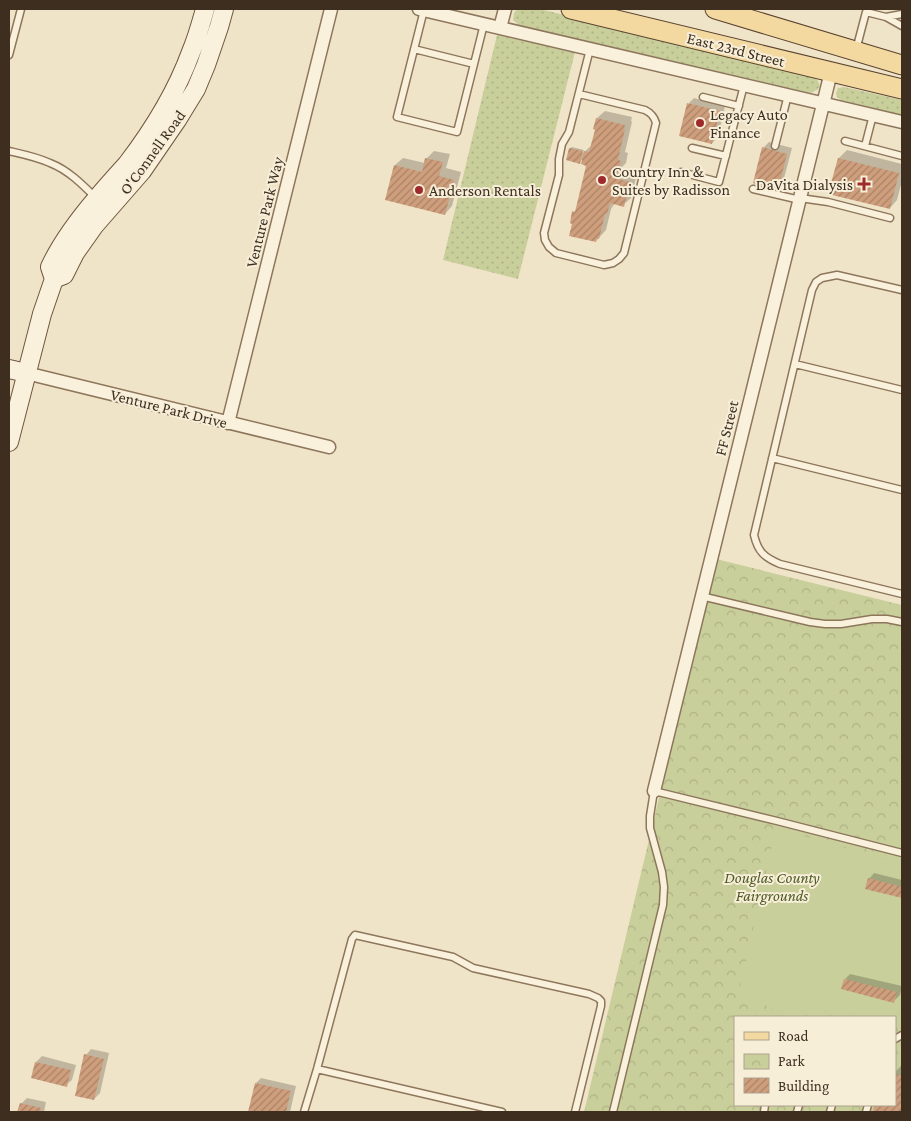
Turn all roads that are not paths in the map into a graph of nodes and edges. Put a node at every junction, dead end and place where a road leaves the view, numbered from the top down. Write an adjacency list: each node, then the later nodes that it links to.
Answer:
1 (21, 9): 18 (lane)
2 (205, 9): 40 (street, O'Connell Road)
3 (224, 9): 43 (street, O'Connell Road)
4 (331, 9): 49 (street, Venture Park Way)
5 (421, 9): 11 (street); 15 (lane)
6 (505, 9): 13 (street)
7 (571, 9): 14 (main road, East 23rd Street)
8 (715, 9): 17 (main road, East 23rd Street)
9 (902, 14): 10 (lane)
10 (886, 18): 12 (lane); 17 (lane)
11 (484, 24): 13 (street); 19 (lane)
12 (902, 26)
13 (500, 28): 16 (street)
14 (674, 34): 17 (main road); 21 (main road, East 23rd Street)
15 (414, 49): 19 (lane); 19 (lane)
16 (590, 49): 22 (street); 24 (lane)
17 (856, 51): 20 (main road, East 23rd Street)
18 (9, 55)
19 (474, 64)
20 (902, 65)
21 (831, 72): 23 (main road, East 23rd Street); 27 (street, FF Street)
22 (744, 85): 25 (street); 28 (lane)
23 (902, 89)
24 (578, 94): 24 (lane)
25 (788, 95): 27 (street); 32 (lane)
26 (703, 97): 28 (lane)
27 (823, 103): 29 (street); 41 (street, FF Street)
28 (739, 106): 36 (lane)
29 (873, 115): 30 (street); 33 (lane)
30 (902, 122)
31 (845, 141): 33 (lane)
32 (776, 146)
33 (865, 146): 37 (lane)
34 (692, 148): 36 (lane)
35 (9, 151): 40 (lane)
36 (726, 156): 38 (lane)
37 (902, 156)
38 (681, 172)
39 (753, 189): 41 (lane)
40 (97, 198): 43 (street, O'Connell Road)
41 (800, 199): 42 (lane); 55 (street, FF Street)
42 (890, 218)
43 (54, 279): 47 (street, O'Connell Road)
44 (902, 290): 45 (lane)
45 (795, 364): 48 (lane); 52 (lane)
46 (9, 369): 47 (street, Venture Park Drive)
47 (26, 373): 49 (street, Venture Park Drive); 50 (street, O'Connell Road)
48 (902, 390)
49 (228, 423): 51 (street, Venture Park Drive)
50 (9, 442)
51 (329, 447)
52 (772, 458): 53 (lane); 54 (lane)
53 (902, 490)
54 (902, 594)
55 (702, 596): 56 (lane); 57 (street, FF Street)
56 (902, 622)
57 (654, 792): 58 (lane); 63 (lane)
58 (902, 853)
59 (317, 1069): 60 (lane); 61 (lane); 62 (lane)
60 (304, 1112)
61 (502, 1112)
62 (576, 1112)
63 (613, 1112)

